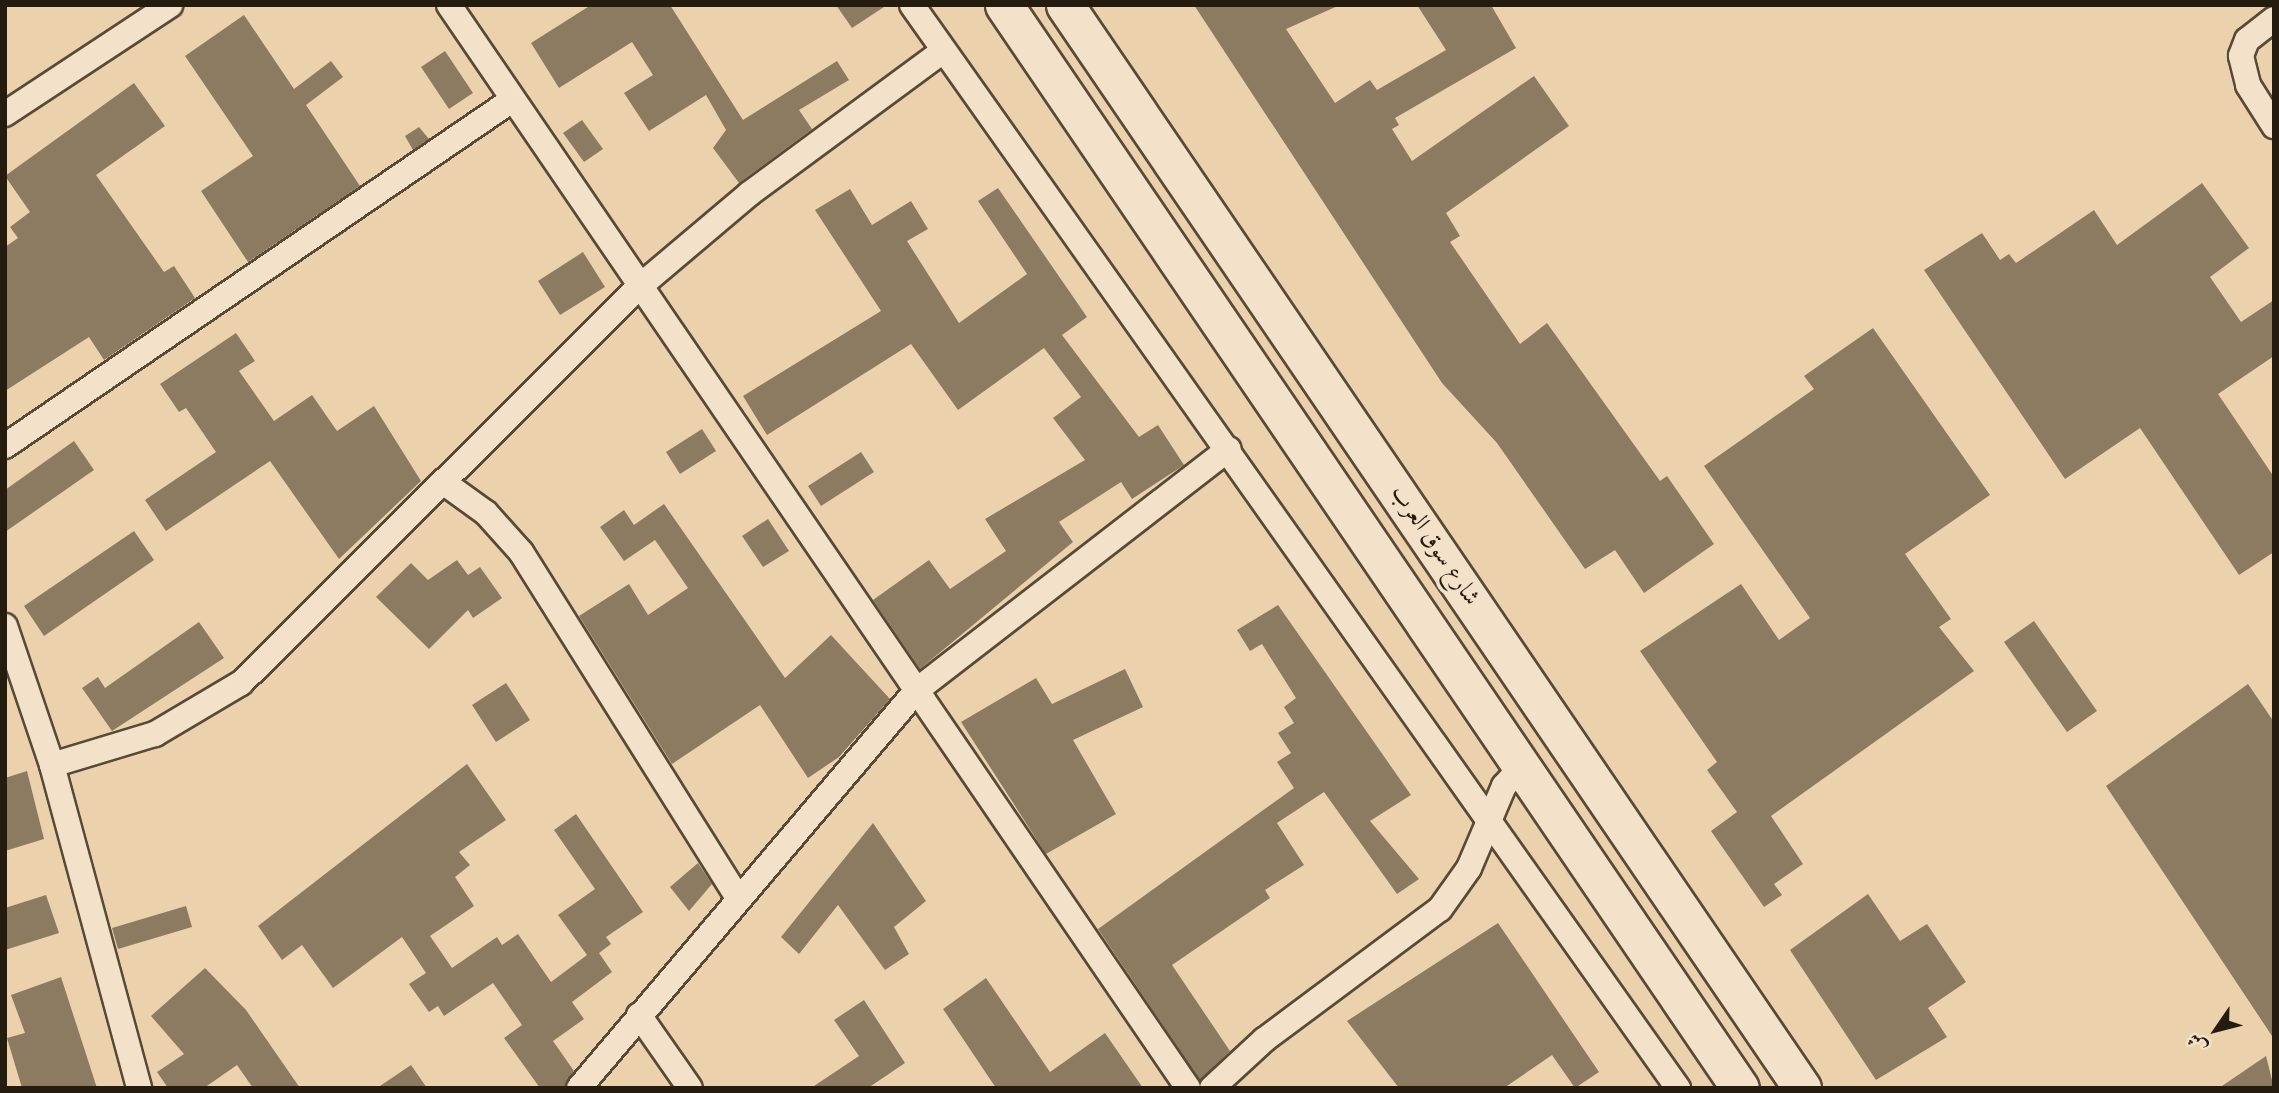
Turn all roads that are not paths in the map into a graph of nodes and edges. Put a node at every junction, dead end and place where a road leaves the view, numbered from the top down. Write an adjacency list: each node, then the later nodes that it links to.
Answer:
1 (170, 5): 9 (street)
2 (449, 5): 8 (street)
3 (912, 5): 7 (street)
4 (1004, 5): 18 (main road)
5 (1065, 5): 29 (main road, شارع سوق العرب)
6 (2274, 19): 10 (street)
7 (943, 51): 11 (street); 13 (street)
8 (512, 100): 11 (street); 12 (street)
9 (5, 114)
10 (2274, 126)
11 (639, 287): 14 (street); 16 (street)
12 (5, 446)
13 (1229, 449): 16 (street); 19 (street)
14 (443, 482): 17 (street); 20 (street)
15 (5, 626): 17 (street)
16 (917, 690): 20 (street); 25 (street)
17 (52, 765): 22 (street)
18 (1522, 767): 19 (street); 28 (main road)
19 (1490, 822): 26 (street); 27 (street)
20 (737, 896): 21 (street)
21 (639, 1015): 23 (street); 24 (street)
22 (139, 1088)
23 (579, 1088)
24 (690, 1088)
25 (1188, 1088)
26 (1212, 1088)
27 (1678, 1088)
28 (1741, 1088)
29 (1802, 1088)

